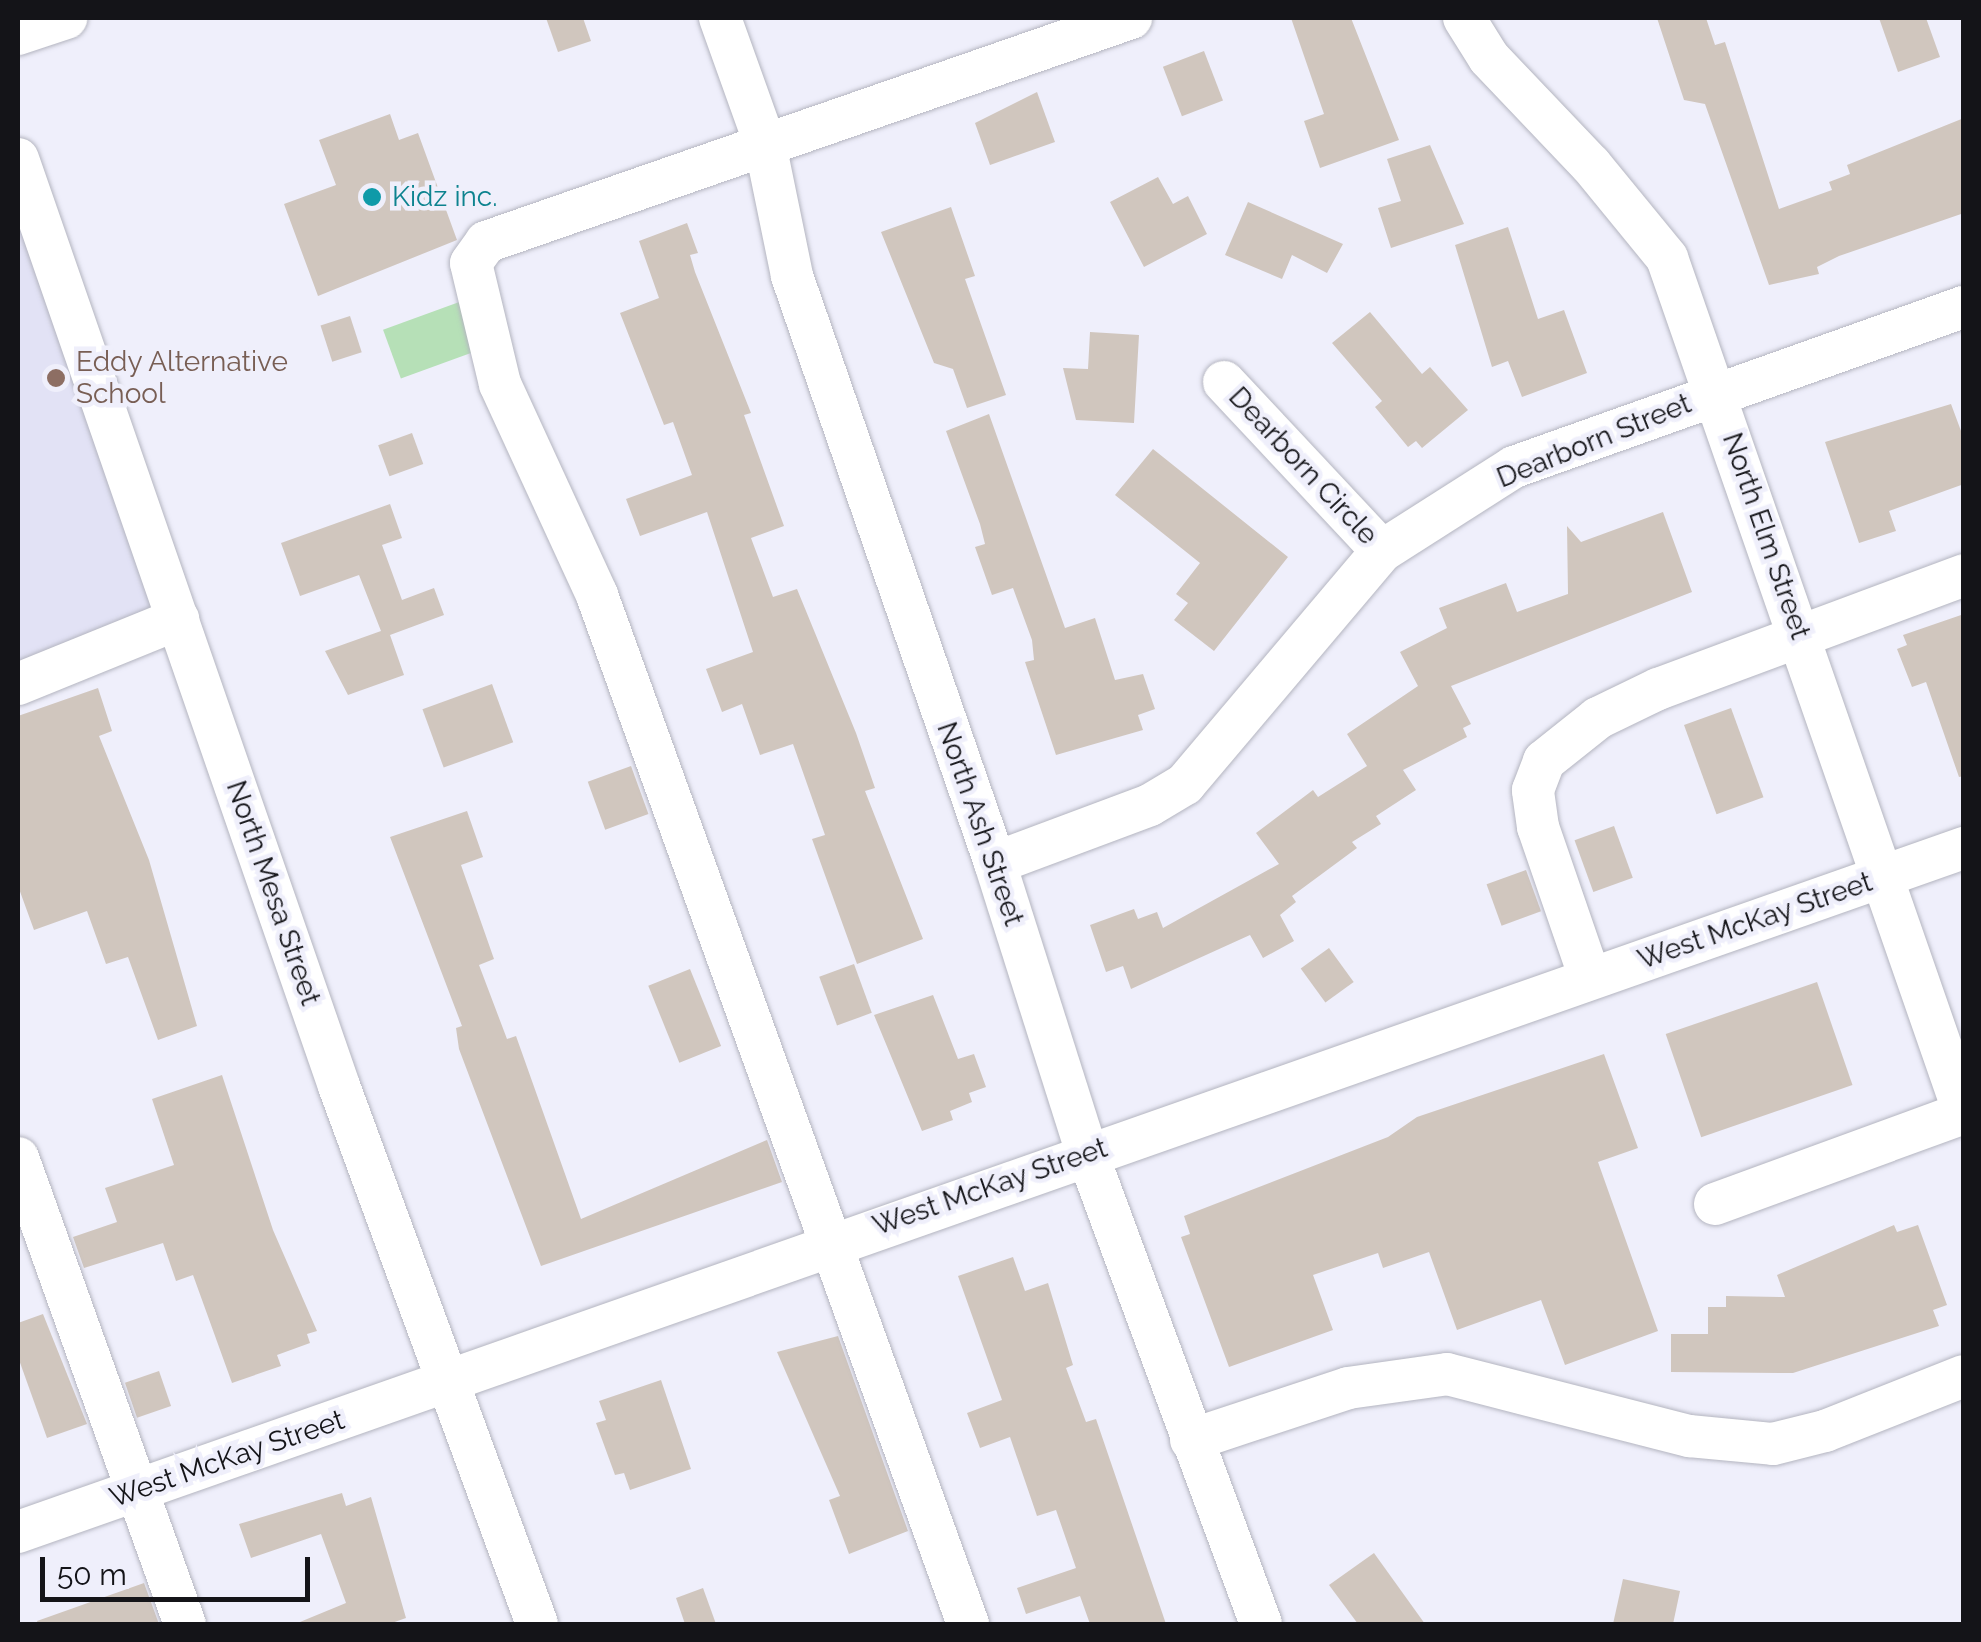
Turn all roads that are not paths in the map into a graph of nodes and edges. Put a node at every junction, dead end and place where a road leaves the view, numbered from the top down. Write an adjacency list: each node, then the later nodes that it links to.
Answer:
1 (66, 18): 5 (street)
2 (720, 18): 6 (street, North Ash Street)
3 (1131, 18): 6 (street)
4 (1464, 18): 10 (street, North Elm Street)
5 (18, 34)
6 (766, 144): 17 (street, North Ash Street); 24 (street)
7 (18, 159): 13 (street, North Mesa Street)
8 (1964, 307): 10 (street, Dearborn Street)
9 (1224, 382): 11 (street, Dearborn Circle)
10 (1716, 393): 11 (street, Dearborn Street); 14 (street, North Elm Street)
11 (1382, 551): 17 (street, Dearborn Street)
12 (1964, 575): 14 (street)
13 (178, 619): 15 (street); 26 (street, North Mesa Street)
14 (1799, 632): 18 (street, North Elm Street); 19 (street)
15 (18, 684)
16 (1964, 848): 18 (street, West McKay Street)
17 (995, 863): 21 (street, North Ash Street)
18 (1883, 876): 19 (street, West McKay Street); 20 (street, North Elm Street)
19 (1590, 978): 21 (street, West McKay Street)
20 (1964, 1113): 23 (street)
21 (1087, 1154): 24 (street, West McKay Street); 27 (street, North Ash Street)
22 (18, 1158): 28 (street)
23 (1715, 1204)
24 (834, 1242): 26 (street, West McKay Street); 32 (street)
25 (1964, 1376): 27 (street)
26 (446, 1384): 28 (street, West McKay Street); 31 (street, North Mesa Street)
27 (1191, 1440): 33 (street, North Ash Street)
28 (138, 1489): 29 (street, West McKay Street); 30 (street)
29 (18, 1532)
30 (185, 1624)
31 (537, 1624)
32 (968, 1624)
33 (1261, 1624)

